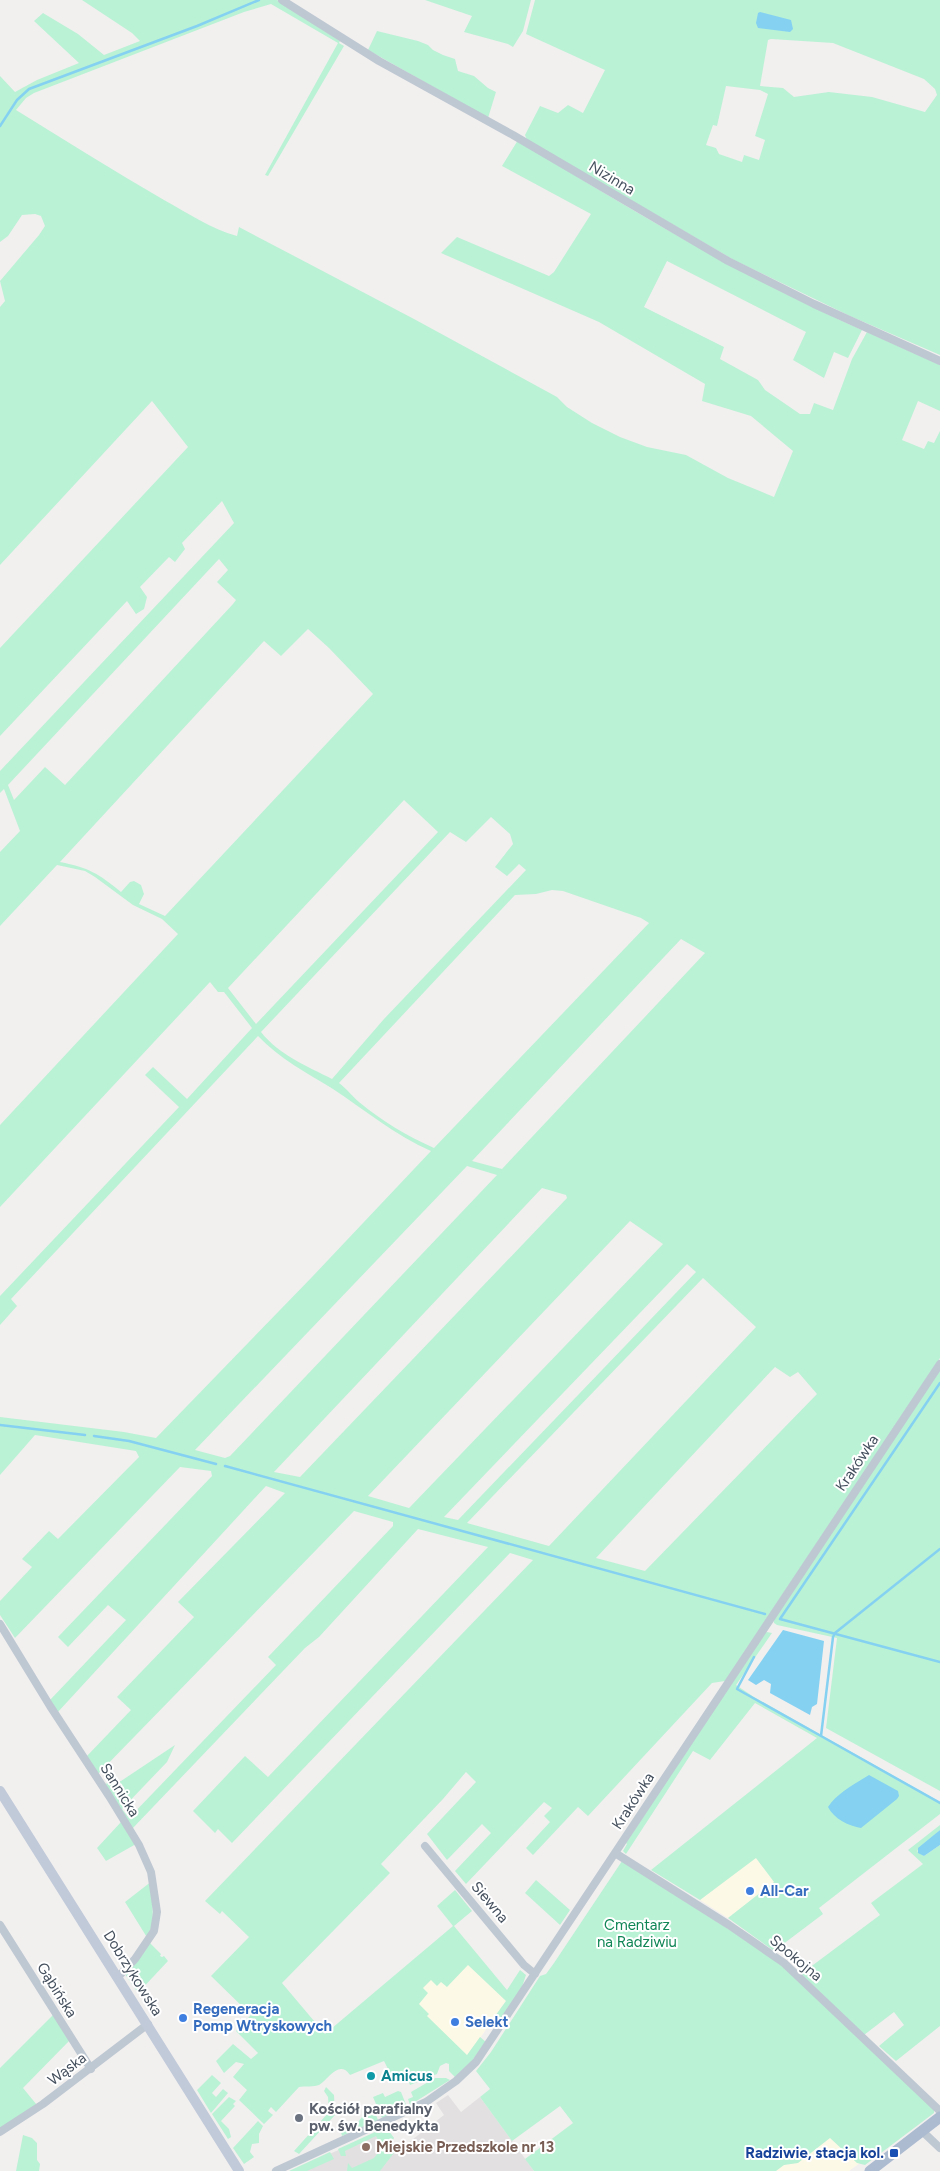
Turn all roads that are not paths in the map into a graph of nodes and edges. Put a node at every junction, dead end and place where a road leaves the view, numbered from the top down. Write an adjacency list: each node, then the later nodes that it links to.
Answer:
1 (282, 0): 2 (street, Nizinna)
2 (940, 360)
3 (940, 1364): 7 (street, Krakówka)
4 (0, 1624): 10 (street, Sannicka)
5 (0, 1791): 10 (main road, Dobrzykowska)
6 (426, 1846): 9 (street, Siewna)
7 (615, 1853): 9 (street, Krakówka); 13 (street, Spokojna)
8 (0, 1925): 12 (street, Gąbińska)
9 (535, 1974): 19 (street, Krakówka)
10 (118, 1977): 11 (main road, Dobrzykowska)
11 (148, 2024): 12 (street, Wąska); 18 (main road, Dobrzykowska)
12 (90, 2069): 16 (street, Wąska)
13 (940, 2111)
14 (940, 2117): 15 (main road)
15 (922, 2131): 17 (street); 20 (main road)
16 (0, 2132)
17 (940, 2148)
18 (239, 2171)
19 (276, 2171)
20 (870, 2171)

